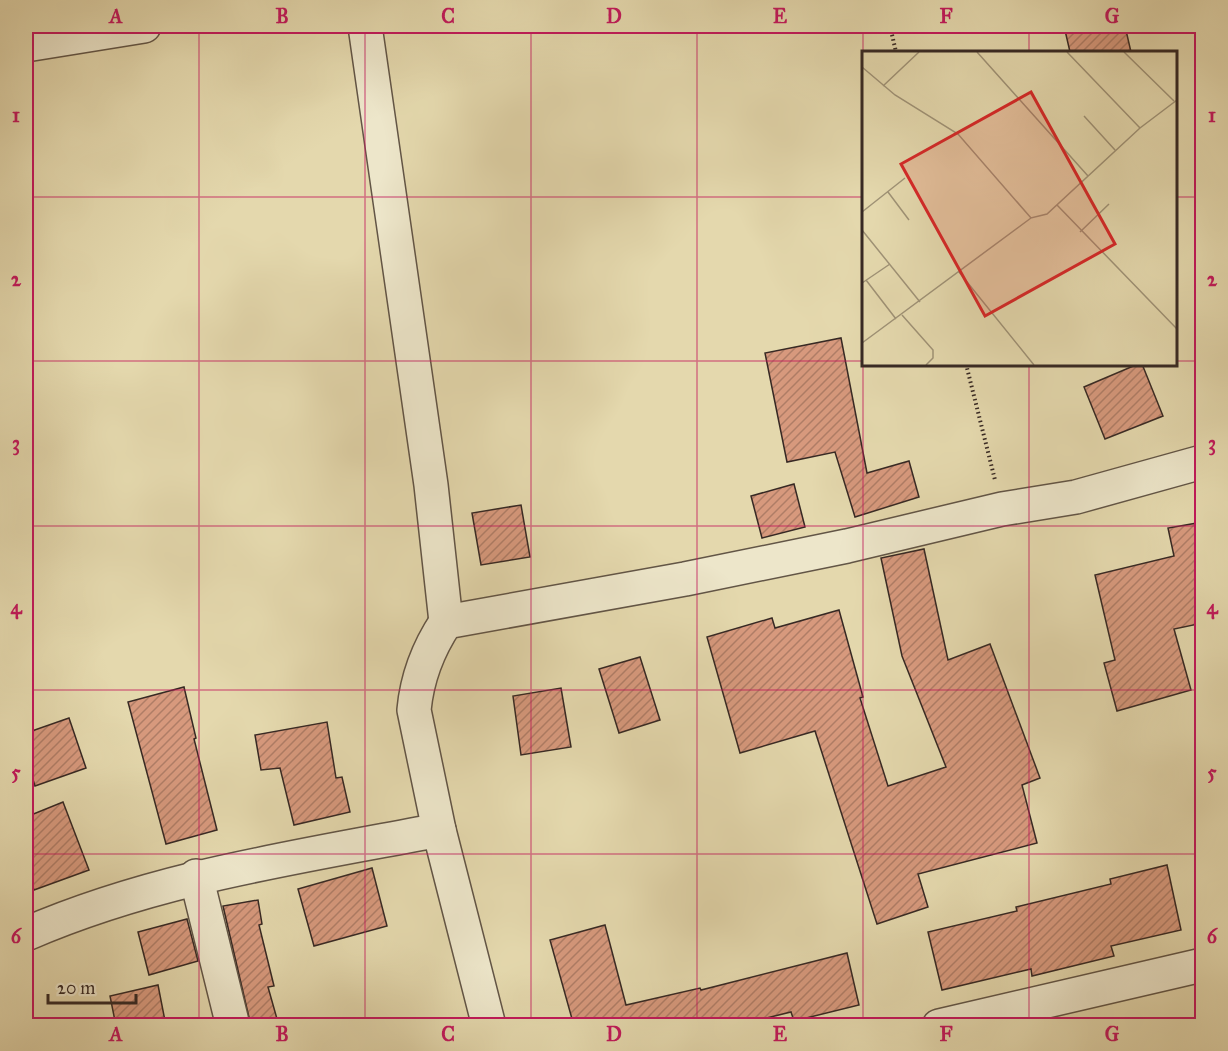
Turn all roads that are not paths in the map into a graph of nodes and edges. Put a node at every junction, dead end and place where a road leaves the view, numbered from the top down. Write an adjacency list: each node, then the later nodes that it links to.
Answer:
1 (144, 26): 3 (street)
2 (365, 26): 5 (street)
3 (26, 45)
4 (1203, 462): 5 (street)
5 (447, 622): 6 (street)
6 (439, 830): 7 (street); 11 (street)
7 (196, 876): 8 (street); 10 (street)
8 (26, 934)
9 (1203, 965): 12 (street)
10 (232, 1026)
11 (489, 1026)
12 (939, 1026)

